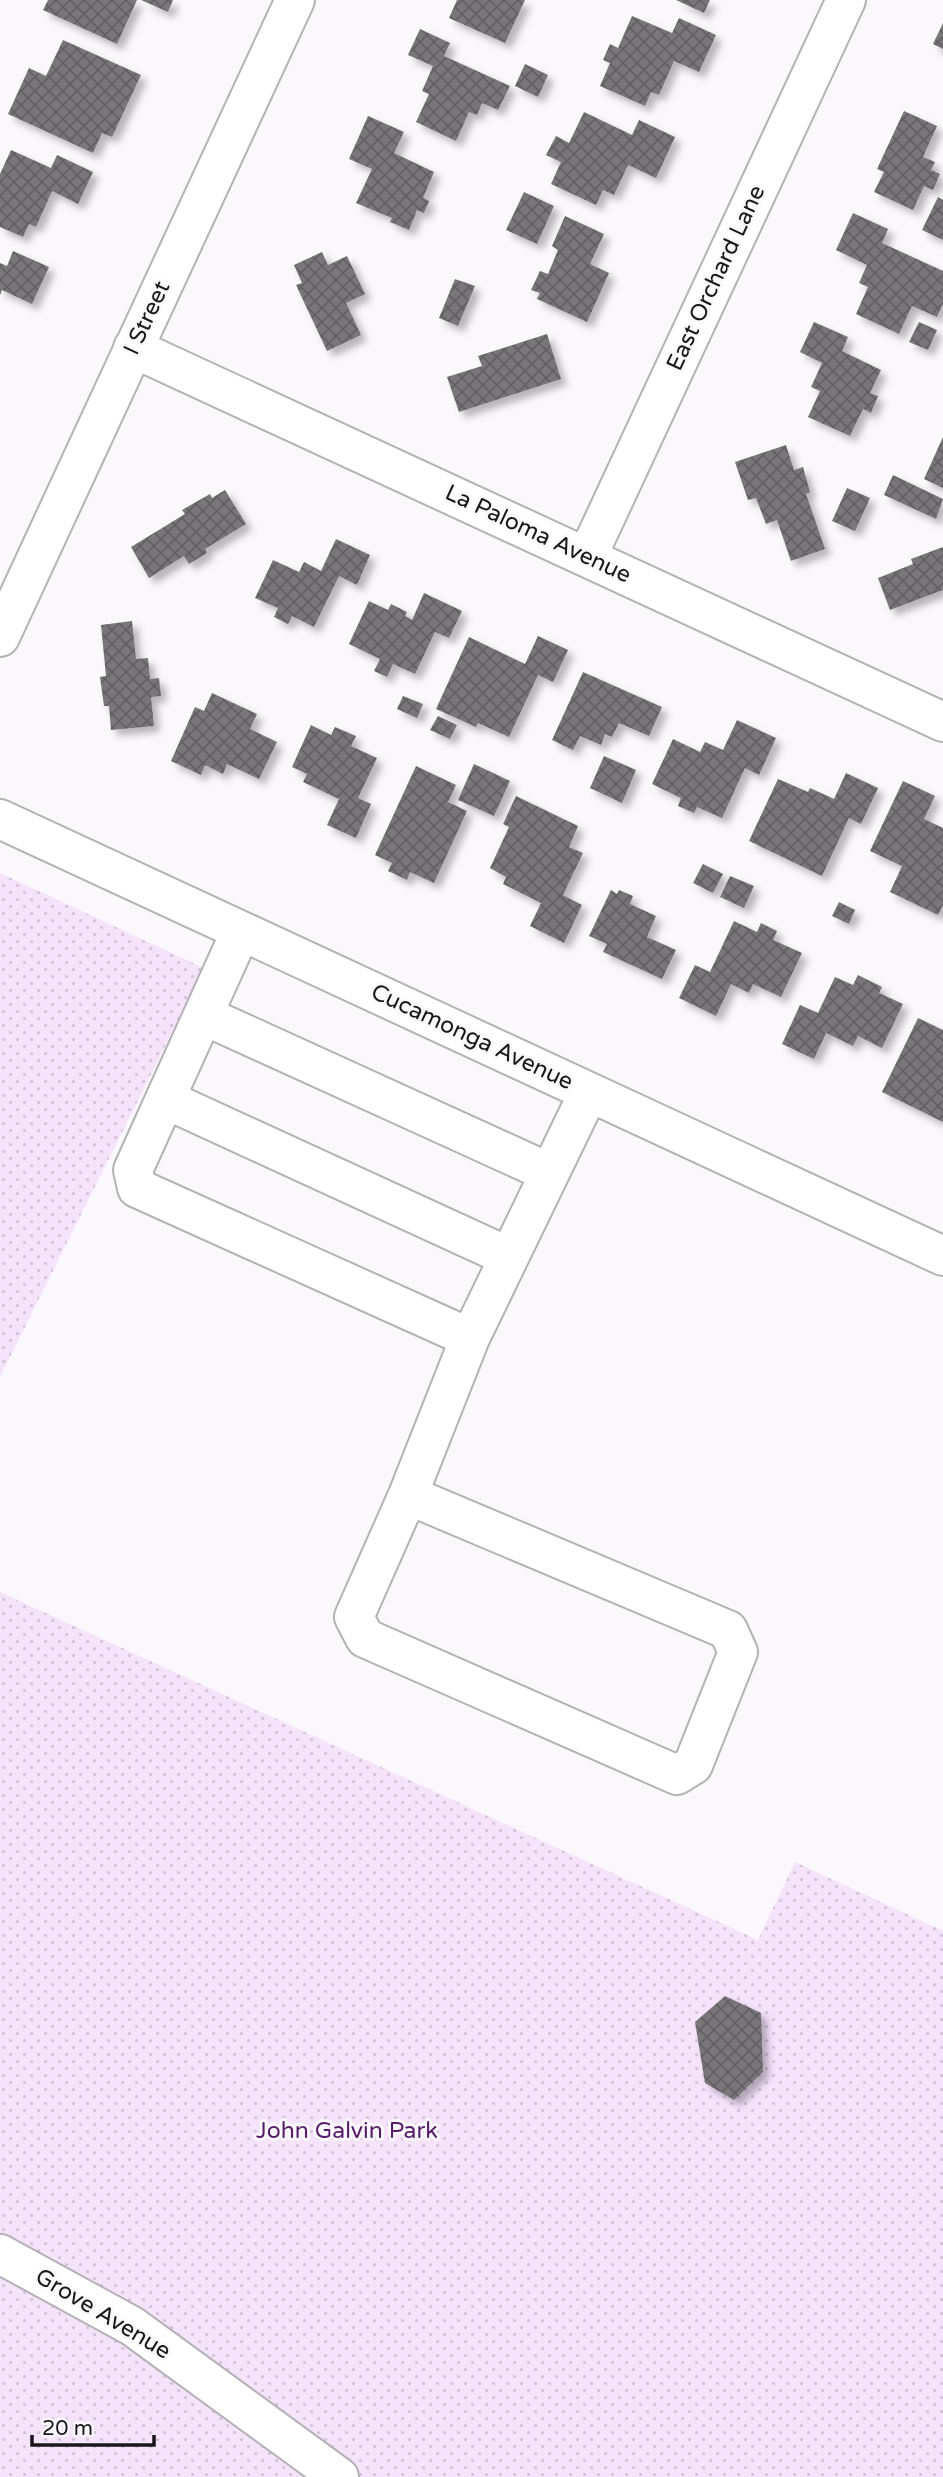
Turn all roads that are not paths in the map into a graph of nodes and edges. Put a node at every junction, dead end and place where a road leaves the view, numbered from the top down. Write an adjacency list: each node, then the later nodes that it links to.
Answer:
1 (295, 0): 3 (street, I Street)
2 (846, 0): 4 (street, East Orchard Lane)
3 (133, 348): 4 (street, La Paloma Avenue); 5 (street, I Street)
4 (587, 557): 6 (street, La Paloma Avenue)
5 (0, 638)
6 (943, 722)
7 (0, 819): 8 (street, Cucamonga Avenue)
8 (241, 931): 9 (street); 10 (street, Cucamonga Avenue)
9 (203, 1015): 11 (street); 12 (street)
10 (589, 1092): 12 (street); 13 (street, Cucamonga Avenue)
11 (165, 1099): 14 (street); 15 (street)
12 (550, 1173): 14 (street)
13 (943, 1255)
14 (509, 1257): 15 (street)
15 (470, 1338): 16 (street)
16 (408, 1495): 16 (street)
17 (0, 2254): 18 (street, Grove Avenue)
18 (339, 2477)

